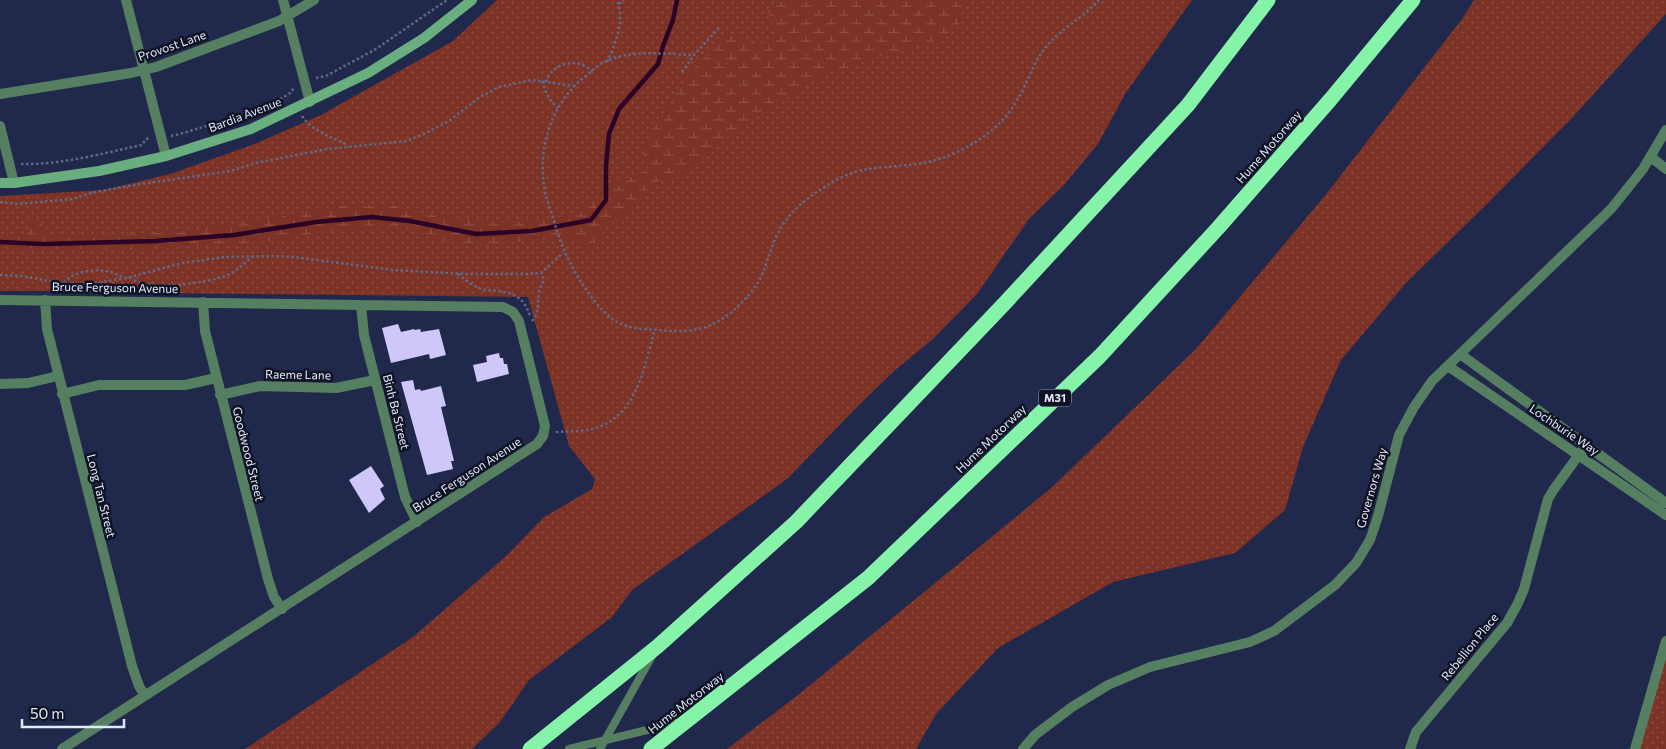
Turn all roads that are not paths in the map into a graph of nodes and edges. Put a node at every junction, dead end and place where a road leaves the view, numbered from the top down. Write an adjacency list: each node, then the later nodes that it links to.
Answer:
1 (126, 0): 8 (street)
2 (283, 0): 7 (street)
3 (314, 0): 7 (street, Provost Lane)
4 (472, 0): 10 (street, Bardia Avenue)
5 (1268, 0): 37 (highway)
6 (1413, 0): 39 (highway, Hume Motorway / M31)
7 (287, 17): 8 (street, Provost Lane); 10 (street)
8 (143, 70): 9 (street, Provost Lane); 13 (street)
9 (0, 94)
10 (310, 102): 13 (street, Bardia Avenue)
11 (0, 126): 17 (street)
12 (1666, 130): 14 (street, Governors Way)
13 (166, 156): 17 (street, Bardia Avenue)
14 (1651, 157): 15 (street); 22 (street, Governors Way)
15 (1666, 168)
16 (0, 183): 17 (street, Bardia Avenue)
17 (14, 183)
18 (0, 300): 19 (street, Bruce Ferguson Avenue)
19 (46, 300): 20 (street, Bruce Ferguson Avenue); 24 (street, Long Tan Street)
20 (203, 302): 21 (street, Bruce Ferguson Avenue); 25 (street, Goodwood Street)
21 (361, 305): 26 (street, Binh Ba Street); 34 (street, Bruce Ferguson Avenue)
22 (1460, 354): 23 (street, Governors Way); 30 (street, Lochburie Way)
23 (1448, 366): 31 (street, Lochburie Way); 46 (street, Governors Way)
24 (58, 376): 27 (street); 28 (street, Long Tan Street)
25 (216, 378): 28 (street); 29 (street, Goodwood Street)
26 (375, 380): 29 (street, Raeme Lane); 34 (street, Binh Ba Street)
27 (0, 384)
28 (62, 394): 38 (street, Long Tan Street)
29 (220, 396): 35 (street, Goodwood Street)
30 (1586, 445): 31 (street, Rebellion Place); 32 (street, Lochburie Way)
31 (1579, 455): 33 (street, Lochburie Way); 47 (street, Rebellion Place)
32 (1666, 503)
33 (1666, 514)
34 (417, 522): 35 (street, Bruce Ferguson Avenue)
35 (282, 609): 38 (street, Bruce Ferguson Avenue)
36 (1666, 641): 48 (street)
37 (658, 646): 40 (lane); 42 (highway)
38 (146, 696): 41 (street, Bruce Ferguson Avenue)
39 (689, 720): 40 (lane); 45 (highway, Hume Motorway / M31)
40 (606, 739): 43 (lane); 44 (lane)
41 (62, 749)
42 (530, 749)
43 (568, 749)
44 (600, 749)
45 (651, 749)
46 (1023, 749)
47 (1410, 749)
48 (1635, 749)

